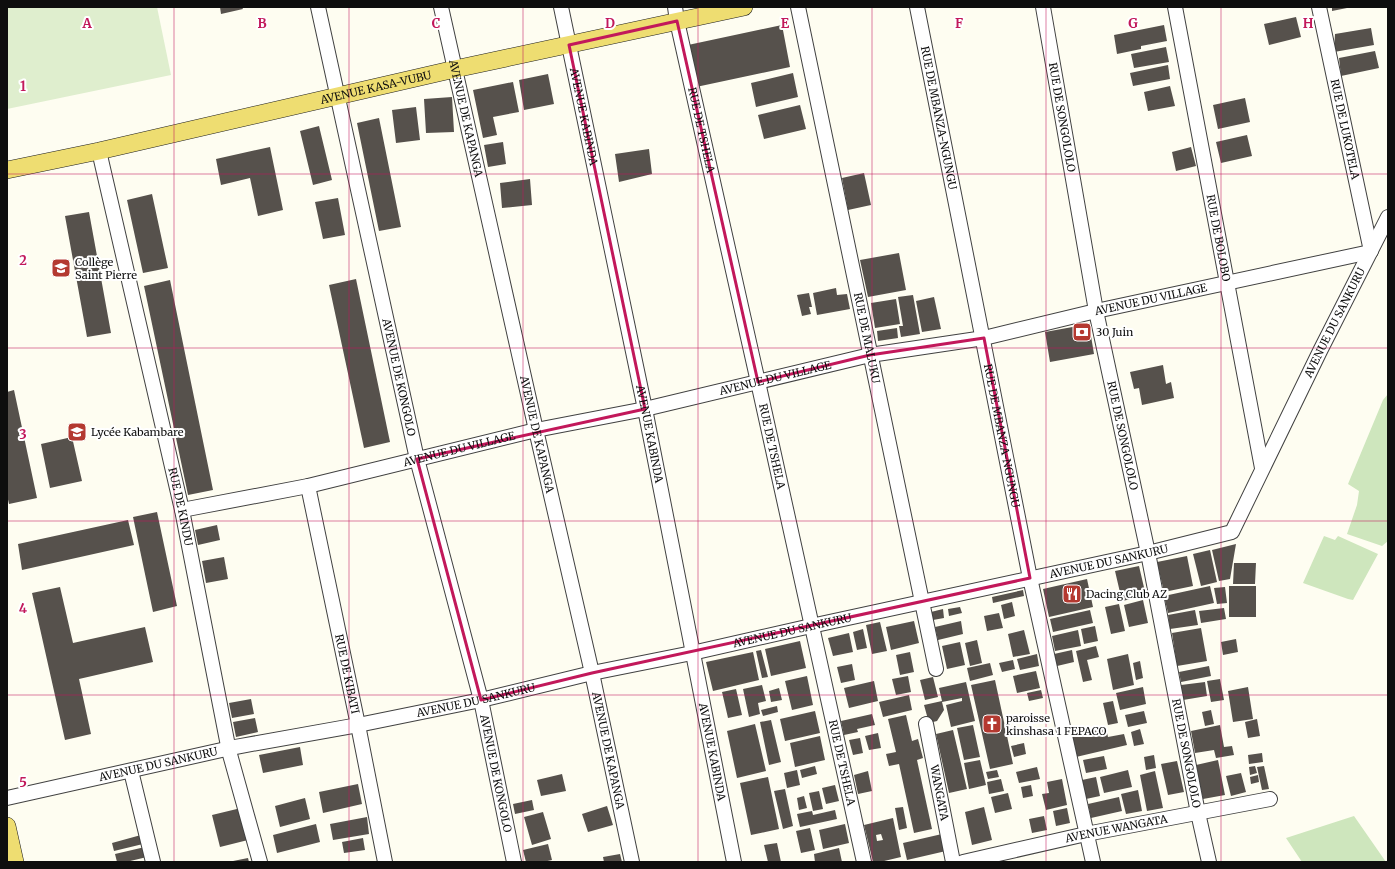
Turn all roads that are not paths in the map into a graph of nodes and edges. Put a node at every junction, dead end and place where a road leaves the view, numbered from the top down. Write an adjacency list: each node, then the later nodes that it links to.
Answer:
1 (318, 7): 13 (street, AVENUE DE KONGOLO)
2 (441, 7): 12 (street, AVENUE DE KAPANGA)
3 (561, 7): 11 (street, AVENUE KABINDA)
4 (744, 7): 10 (main road, AVENUE KASA-VUBU)
5 (798, 7): 21 (street, RUE DE MALUKU)
6 (917, 7): 20 (street, RUE DE MBANZA-NGUNGU)
7 (1044, 7): 19 (street, RUE DE SONGOLOLO)
8 (1175, 7): 18 (street, RUE DE BOLOBO)
9 (1319, 7): 17 (street, RUE DE LUKOTELA)
10 (676, 14): 11 (main road, AVENUE KASA-VUBU); 22 (street, RUE DE TSHELA)
11 (569, 45): 12 (main road, AVENUE KASA-VUBU); 23 (street, AVENUE KABINDA)
12 (455, 69): 13 (main road, AVENUE KASA-VUBU); 24 (street, AVENUE DE KAPANGA)
13 (337, 96): 14 (main road, AVENUE KASA-VUBU); 25 (street, AVENUE DE KONGOLO)
14 (99, 151): 15 (main road, AVENUE KASA-VUBU); 28 (street, RUE DE KINDU)
15 (7, 170)
16 (1388, 217): 17 (street, AVENUE DU SANKURU)
17 (1370, 251): 18 (street, AVENUE DU VILLAGE); 26 (street, AVENUE DU SANKURU)
18 (1227, 283): 19 (street, AVENUE DU VILLAGE); 26 (street, RUE DE BOLOBO)
19 (1096, 311): 20 (street, AVENUE DU VILLAGE); 29 (street, RUE DE SONGOLOLO)
20 (984, 338): 21 (street, AVENUE DU VILLAGE); 30 (street, RUE DE MBANZA-NGUNGU)
21 (870, 355): 22 (street, AVENUE DU VILLAGE); 31 (street, RUE DE MALUKU)
22 (758, 382): 23 (street, AVENUE DU VILLAGE); 32 (street, RUE DE TSHELA)
23 (645, 409): 24 (street, AVENUE DU VILLAGE); 33 (street, AVENUE KABINDA)
24 (536, 430): 25 (street, AVENUE DU VILLAGE); 35 (street, AVENUE DE KAPANGA)
25 (417, 459): 27 (street, AVENUE DU VILLAGE); 36 (street, AVENUE DE KONGOLO)
26 (1262, 468): 29 (street, AVENUE DU SANKURU)
27 (308, 486): 28 (street, AVENUE DU VILLAGE); 38 (street, RUE DE KIBATI)
28 (182, 510): 39 (street, RUE DE KINDU)
29 (1148, 553): 30 (street, AVENUE DU SANKURU); 43 (street, RUE DE SONGOLOLO)
30 (1030, 578): 31 (street, AVENUE DU SANKURU); 45 (street, RUE DE MBANZA-NGUNGU)
31 (921, 602): 32 (street, AVENUE DU SANKURU); 34 (street, RUE DE MALUKU)
32 (811, 626): 33 (street, AVENUE DU SANKURU); 54 (street, RUE DE TSHELA)
33 (692, 653): 35 (street, AVENUE DU SANKURU); 53 (street, AVENUE KABINDA)
34 (936, 670)
35 (592, 673): 36 (street, AVENUE DU SANKURU); 52 (street, AVENUE DE KAPANGA)
36 (481, 700): 38 (street, AVENUE DU SANKURU); 51 (street, AVENUE DE KONGOLO)
37 (926, 724): 55 (street, WANGATA)
38 (358, 725): 39 (street, AVENUE DU SANKURU); 50 (street, RUE DE KIBATI)
39 (229, 748): 40 (street, AVENUE DU SANKURU); 49 (street, RUE DE KINDU)
40 (131, 771): 41 (street, AVENUE DU SANKURU); 48 (street)
41 (7, 798)
42 (1270, 798): 43 (street, AVENUE WANGATA)
43 (1198, 813): 45 (street, AVENUE WANGATA); 58 (street, RUE DE SONGOLOLO)
44 (7, 826): 47 (main road)
45 (1086, 834): 46 (street, AVENUE WANGATA); 57 (street, RUE DE MBANZA-NGUNGU)
46 (984, 860): 56 (street, AVENUE WANGATA)
47 (15, 862)
48 (153, 862)
49 (260, 862)
50 (385, 862)
51 (514, 862)
52 (632, 862)
53 (734, 862)
54 (864, 862)
55 (953, 862)
56 (963, 862)
57 (1093, 862)
58 (1209, 862)

